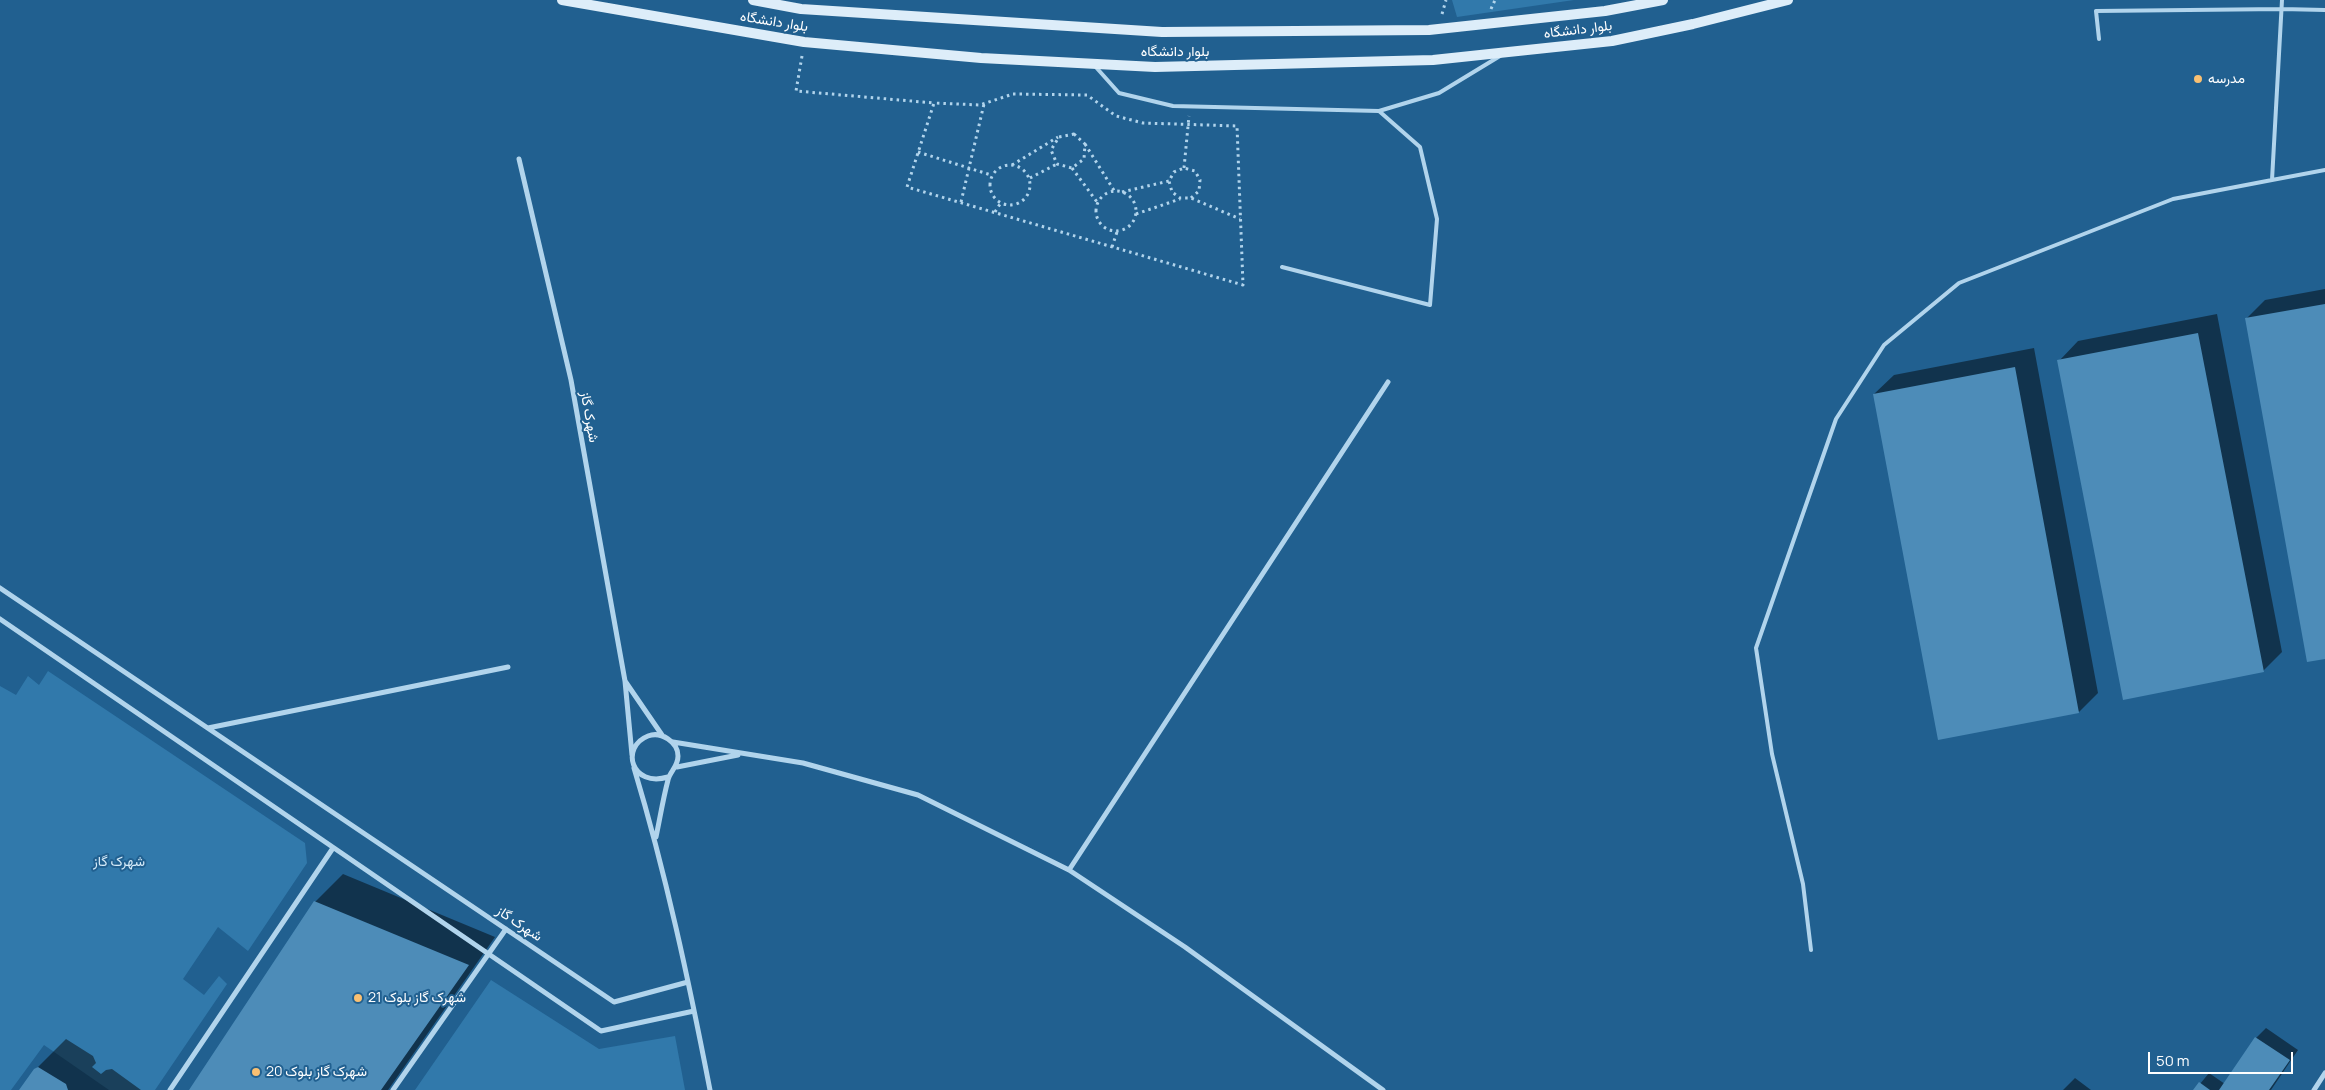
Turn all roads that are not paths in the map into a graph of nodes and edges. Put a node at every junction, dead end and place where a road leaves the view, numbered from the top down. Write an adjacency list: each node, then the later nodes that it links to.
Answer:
1 (562, 0): 10 (main road, بلوار دانشگاه)
2 (753, 0): 3 (main road, بلوار دانشگاه)
3 (1663, 0)
4 (1788, 0): 9 (main road, بلوار دانشگاه)
5 (2282, 0): 6 (lane)
6 (2282, 8): 7 (lane); 8 (lane); 14 (lane)
7 (2325, 10)
8 (2099, 39)
9 (1507, 52): 10 (main road, بلوار دانشگاه); 11 (lane)
10 (1092, 64): 11 (lane)
11 (1379, 111): 15 (lane)
12 (519, 159): 20 (street, شهرک گاز)
13 (2325, 170): 14 (lane)
14 (2272, 180): 33 (lane)
15 (1282, 267)
16 (1388, 382): 31 (street)
17 (0, 588): 21 (street, شهرک گاز)
18 (0, 619): 30 (street)
19 (508, 667): 21 (street)
20 (625, 681): 22 (street); 24 (street, شهرک گاز)
21 (208, 728): 32 (street, شهرک گاز)
22 (662, 735): 23 (street); 24 (street)
23 (673, 742): 25 (street); 26 (street)
24 (632, 754): 27 (street)
25 (741, 754): 26 (street); 31 (street)
26 (677, 767): 28 (street)
27 (634, 768): 28 (street); 29 (street)
28 (668, 777): 29 (street)
29 (656, 840): 35 (street)
30 (333, 848): 34 (street); 38 (street)
31 (1069, 870): 41 (street)
32 (506, 929): 34 (street); 35 (street, شهرک گاز)
33 (1811, 950)
34 (488, 954): 36 (street); 39 (street)
35 (688, 982): 36 (street)
36 (694, 1011): 40 (street)
37 (2325, 1073): 42 (street)
38 (170, 1090)
39 (393, 1090)
40 (710, 1090)
41 (1383, 1090)
42 (2314, 1090)

